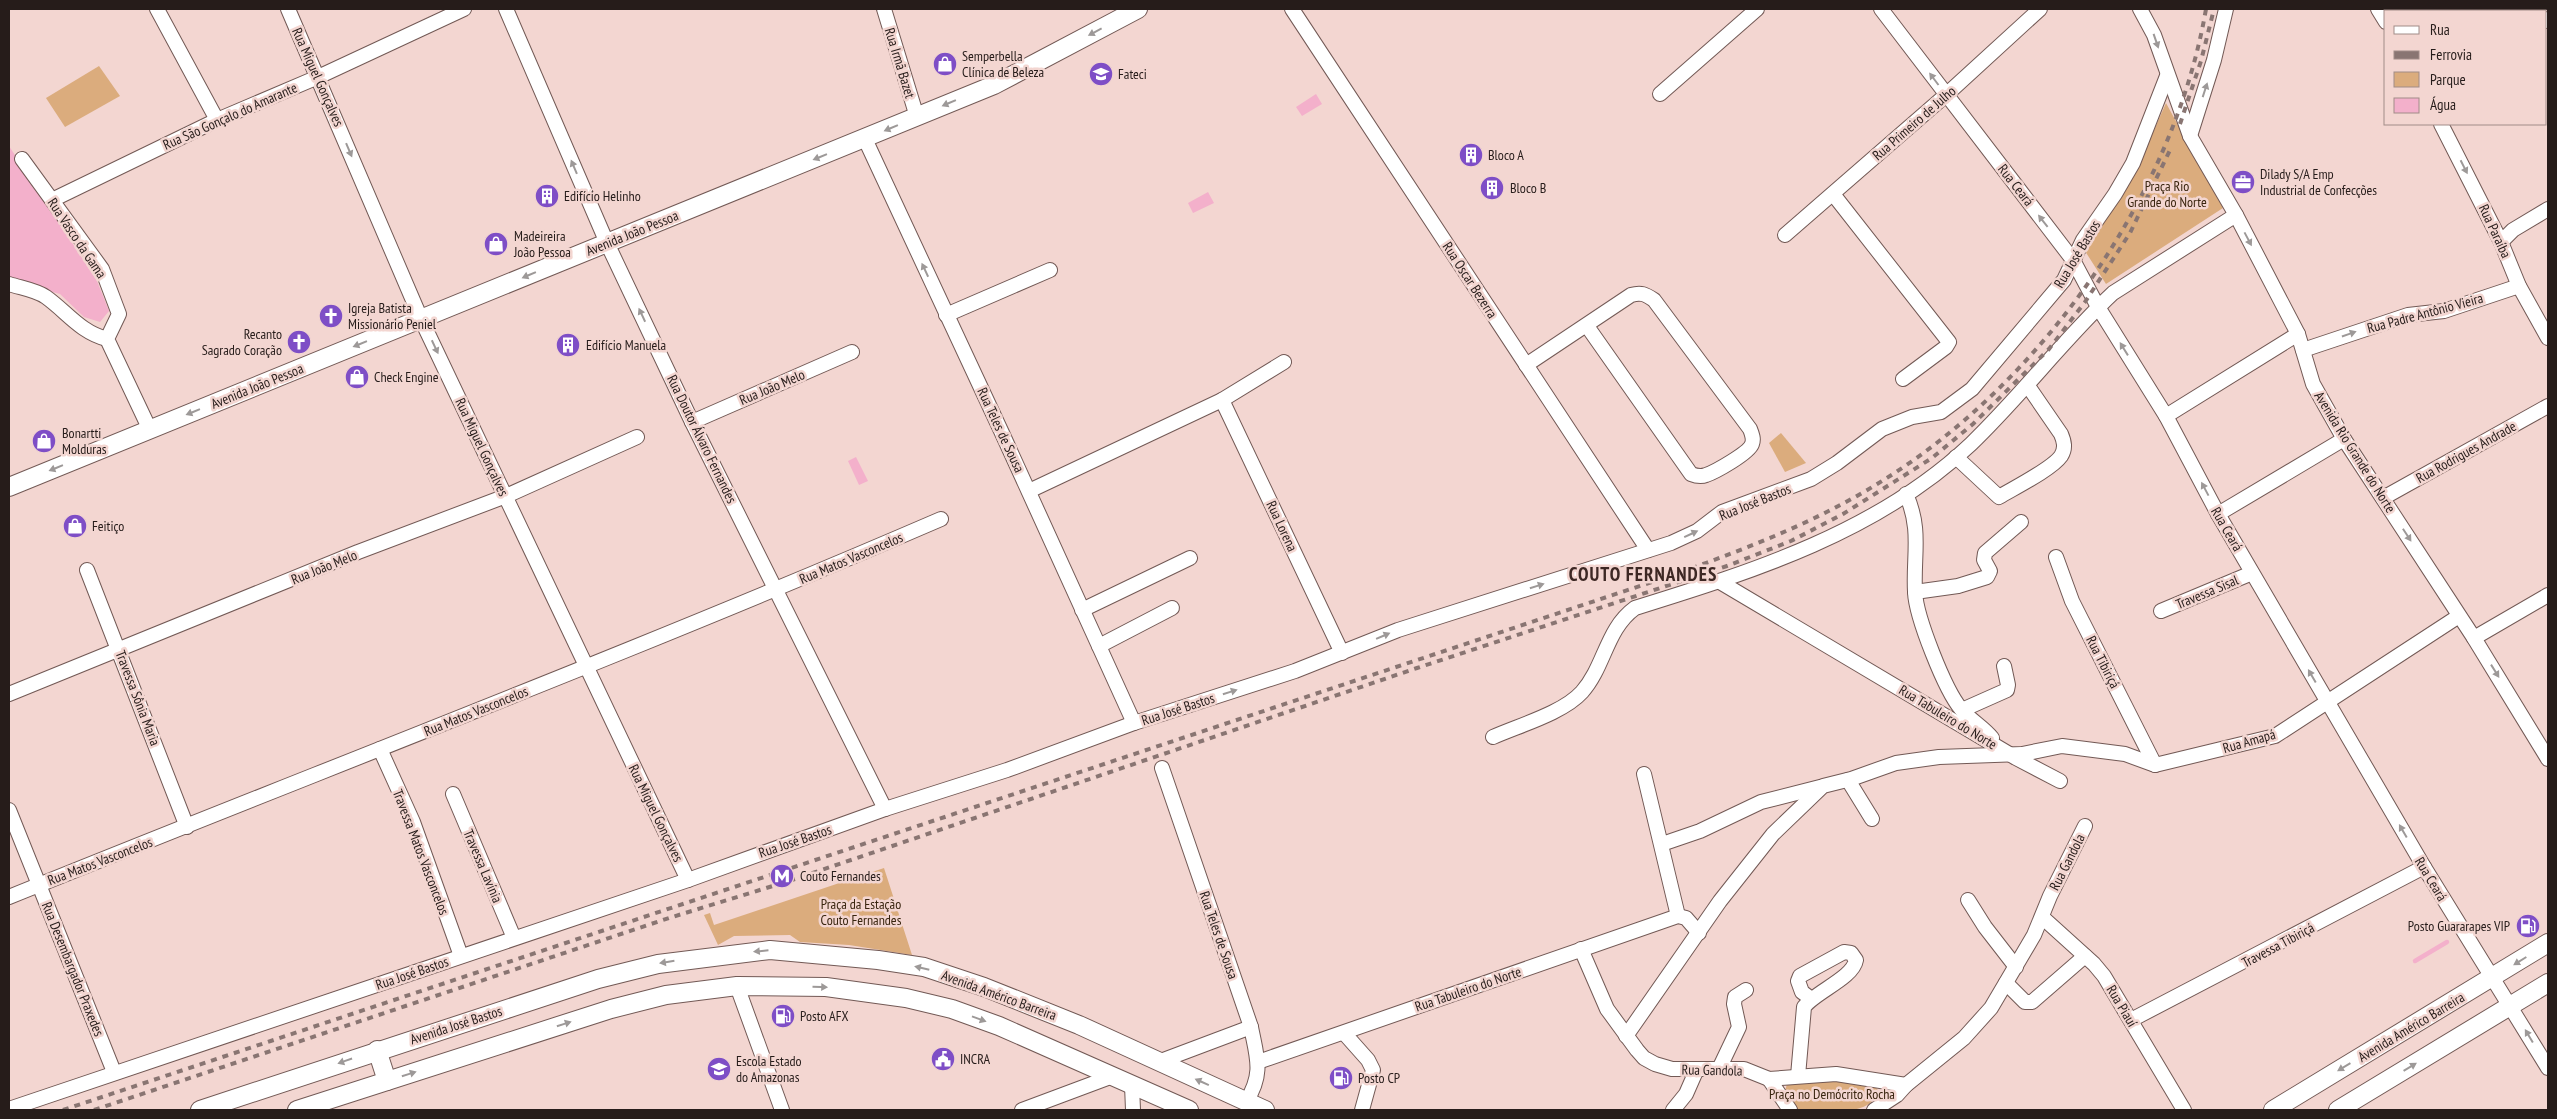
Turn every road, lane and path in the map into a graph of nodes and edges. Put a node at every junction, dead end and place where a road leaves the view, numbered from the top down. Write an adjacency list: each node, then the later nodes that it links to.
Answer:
1 (157, 9): 18 (street)
2 (288, 9): 14 (street, Rua Miguel Gonçalves)
3 (464, 9): 14 (street, Rua São Gonçalo do Amarante)
4 (506, 9): 29 (street, Rua Doutor Álvaro Fernandes, one-way to 4)
5 (884, 9): 17 (street, Rua Irmã Bazet)
6 (1138, 9): 17 (main road, Avenida João Pessoa, one-way to 17)
7 (1292, 9): 44 (street, Rua Oscar Bezerra)
8 (1757, 9): 15 (street)
9 (1881, 9): 16 (street, Rua Ceará, one-way to 9)
10 (2040, 9): 16 (street, Rua Primeiro de Julho)
11 (2140, 9): 13 (street, Avenida Rio Grande do Norte, one-way to 13)
12 (2226, 9): 20 (street, one-way to 12)
13 (2167, 76): 20 (street, Avenida Rio Grande do Norte); 30 (street, Rua José Bastos)
14 (318, 77): 18 (street, Rua São Gonçalo do Amarante); 36 (street, Rua Miguel Gonçalves, one-way to 36)
15 (1660, 94)
16 (1946, 95): 23 (street, Rua Primeiro de Julho); 30 (street, Rua Ceará, one-way to 16)
17 (917, 117): 21 (main road, Avenida João Pessoa, one-way to 21)
18 (218, 120): 24 (street, Rua São Gonçalo do Amarante)
19 (2442, 125): 28 (street, Rua Paraíba, one-way to 28)
20 (2190, 136): 26 (street, Avenida Rio Grande do Norte)
21 (865, 139): 29 (main road, Avenida João Pessoa, one-way to 29); 35 (street, Rua Teles de Sousa, one-way to 21)
22 (22, 159): 24 (street, Rua Vasco da Gama)
23 (1832, 194): 27 (street, Rua Primeiro de Julho); 45 (street)
24 (52, 200): 39 (street, Rua Vasco da Gama)
25 (2548, 209): 28 (street)
26 (2236, 215): 34 (street); 38 (street, Avenida Rio Grande do Norte, one-way to 38)
27 (1785, 235)
28 (2501, 242): 33 (street, Rua Paraíba)
29 (607, 243): 36 (main road, Avenida João Pessoa, one-way to 36); 50 (street, Rua Doutor Álvaro Fernandes, one-way to 29)
30 (2073, 260): 34 (street, Rua Ceará); 63 (street, Rua José Bastos, one-way to 30)
31 (1050, 270): 35 (street)
32 (9, 284): 39 (street)
33 (2519, 286): 40 (street, Rua Paraíba); 41 (street, Rua Padre Antônio Vieira, one-way to 33)
34 (2098, 307): 46 (street); 49 (street, Rua Ceará, one-way to 34)
35 (946, 315): 56 (street, Rua Teles de Sousa)
36 (421, 319): 51 (main road, Avenida João Pessoa, one-way to 51); 58 (street, Rua Miguel Gonçalves, one-way to 58)
37 (1587, 326): 37 (street); 44 (street)
38 (2298, 334): 41 (street, Avenida Rio Grande do Norte); 49 (street)
39 (107, 338): 51 (street)
40 (2548, 338)
41 (2303, 350): 53 (street, Avenida Rio Grande do Norte)
42 (852, 352): 50 (street, Rua João Melo)
43 (1284, 362): 47 (street)
44 (1526, 365): 63 (street, Rua Oscar Bezerra)
45 (1903, 379)
46 (2028, 386): 54 (street); 54 (street)
47 (1222, 400): 56 (street); 79 (street, Rua Lorena)
48 (2548, 406): 59 (street, Rua Rodrigues Andrade)
49 (2166, 416): 60 (street, Rua Ceará, one-way to 49)
50 (692, 422): 69 (street, Rua Doutor Álvaro Fernandes)
51 (150, 430): 55 (main road, Avenida João Pessoa, one-way to 55)
52 (637, 437): 58 (street, Rua João Melo)
53 (2344, 439): 59 (street, Avenida Rio Grande do Norte); 60 (street)
54 (1956, 457): 57 (street)
55 (9, 487)
56 (1029, 491): 73 (street, Rua Teles de Sousa)
57 (1906, 494): 68 (street); 70 (street)
58 (506, 496): 78 (street, Rua João Melo); 81 (street, Rua Miguel Gonçalves)
59 (2383, 498): 75 (street, Avenida Rio Grande do Norte, one-way to 75)
60 (2218, 514): 67 (street, Rua Ceará)
61 (941, 519): 69 (street, Rua Matos Vasconcelos)
62 (2021, 522): 70 (street)
63 (1648, 550): 79 (street, Rua José Bastos, one-way to 63)
64 (2056, 557): 90 (street, Rua Tibiriçá)
65 (1190, 558): 73 (street)
66 (87, 570): 78 (street, Travessa Sônia Maria)
67 (2252, 573): 74 (street, Travessa Sisal); 83 (street, Rua Ceará, one-way to 67)
68 (1720, 582): 86 (street); 88 (street, Rua Tabuleiro do Norte)
69 (777, 590): 81 (street, Rua Matos Vasconcelos); 98 (street, Rua Doutor Álvaro Fernandes)
70 (1915, 592): 84 (street)
71 (2548, 594): 76 (street)
72 (1172, 608): 77 (street)
73 (1082, 610): 77 (street, Rua Teles de Sousa)
74 (2161, 611)
75 (2459, 616): 76 (street, Avenida Rio Grande do Norte); 83 (street, Rua Amapá)
76 (2474, 638): 89 (street, Avenida Rio Grande do Norte, one-way to 89)
77 (1099, 646): 85 (street, Rua Teles de Sousa)
78 (119, 650): 82 (street, Rua João Melo); 101 (street, Travessa Sônia Maria)
79 (1342, 653): 85 (street, Rua José Bastos, one-way to 79)
80 (2004, 666): 84 (street)
81 (586, 668): 87 (street, Rua Matos Vasconcelos); 104 (street, Rua Miguel Gonçalves)
82 (9, 694)
83 (2327, 701): 90 (street, Rua Amapá); 103 (street, Rua Ceará, one-way to 83)
84 (1962, 710): 88 (street)
85 (1134, 723): 98 (street, Rua José Bastos)
86 (1493, 737)
87 (380, 749): 101 (street, Rua Matos Vasconcelos); 115 (street, Travessa Matos Vasconcelos)
88 (2005, 751): 90 (street); 93 (street, Rua Tabuleiro do Norte); 94 (street)
89 (2548, 759)
90 (2155, 765)
91 (1162, 768): 126 (street, Rua Teles de Sousa)
92 (1644, 774): 102 (street)
93 (1848, 780): 95 (street, Rua Tabuleiro do Norte); 99 (street)
94 (2060, 781)
95 (1823, 786): 102 (street, Rua Tabuleiro do Norte); 110 (street)
96 (453, 794): 111 (street, Travessa Lavínia)
97 (9, 810): 105 (street, Rua Desembargador Praxedes)
98 (885, 810): 104 (street, Rua José Bastos)
99 (1872, 820)
100 (2086, 826): 109 (street, Rua Gandola)
101 (187, 827): 105 (street, Rua Matos Vasconcelos)
102 (1662, 844): 108 (street)
103 (2424, 867): 118 (street, Rua Ceará); 125 (street, Travessa Tibiriçá)
104 (688, 880): 111 (street, Rua José Bastos)
105 (39, 885): 106 (street, Rua Matos Vasconcelos); 135 (street, Rua Desembargador Praxedes)
106 (9, 896)
107 (1968, 900): 117 (street)
108 (1678, 916): 110 (street); 113 (street, Rua Tabuleiro do Norte)
109 (2042, 917): 116 (street, Rua Piauí); 117 (street, Rua Gandola)
110 (1699, 934): 128 (street)
111 (514, 938): 115 (street, Rua José Bastos)
112 (2548, 943): 118 (main road, Avenida Américo Barreira, one-way to 118)
113 (1581, 950): 127 (street, Rua Tabuleiro do Norte); 128 (street, Rua Gandola)
114 (716, 955): 129 (main road, Avenida José Bastos, one-way to 129); 130 (main road, Avenida Américo Barreira, one-way to 114)
115 (460, 956): 135 (street, Rua José Bastos)
116 (2084, 956): 119 (street); 125 (street, Rua Piauí)
117 (2016, 967): 119 (street, Rua Gandola)
118 (2491, 978): 124 (street, Rua Ceará); 156 (main road, Avenida Américo Barreira, one-way to 156)
119 (2006, 983): 141 (street, Rua Gandola)
120 (2548, 983): 124 (main road)
121 (736, 986): 136 (main road, one-way to 136); 139 (main road, one-way to 121); 146 (street)
122 (1746, 990): 134 (street)
123 (1810, 998): 123 (street); 137 (street)
124 (2510, 1005): 132 (street, Rua Ceará, one-way to 124); 157 (main road, one-way to 124)
125 (2131, 1020): 155 (street, Rua Piauí)
126 (1251, 1027): 130 (street); 131 (street, Rua Teles de Sousa)
127 (1344, 1033): 131 (street, Rua Tabuleiro do Norte); 151 (street)
128 (1626, 1036): 133 (street, Rua Gandola)
129 (377, 1050): 139 (main road); 144 (main road, Avenida José Bastos, one-way to 144)
130 (1158, 1062): 142 (main road, Avenida Américo Barreira, one-way to 130)
131 (1258, 1062): 142 (street, Rua Teles de Sousa)
132 (2548, 1068)
133 (1698, 1069): 134 (street, Rua Gandola); 152 (street)
134 (1719, 1069): 138 (street, Rua Gandola)
135 (114, 1072): 143 (street, Rua José Bastos)
136 (1113, 1076): 140 (main road); 147 (street)
137 (1798, 1076): 138 (street, Rua Gandola); 141 (street, Rua Gandola)
138 (1769, 1079): 153 (street)
139 (386, 1081): 145 (main road)
140 (1132, 1085): 148 (street); 149 (main road)
141 (1906, 1085): 154 (street, Rua Gandola)
142 (1242, 1106): 150 (main road, Avenida Américo Barreira)
143 (9, 1109)
144 (200, 1110)
145 (299, 1110)
146 (782, 1110)
147 (1022, 1110)
148 (1133, 1110)
149 (1189, 1110)
150 (1265, 1110)
151 (1362, 1110)
152 (1672, 1110)
153 (1790, 1110)
154 (1874, 1110)
155 (2184, 1110)
156 (2273, 1110)
157 (2338, 1110)

